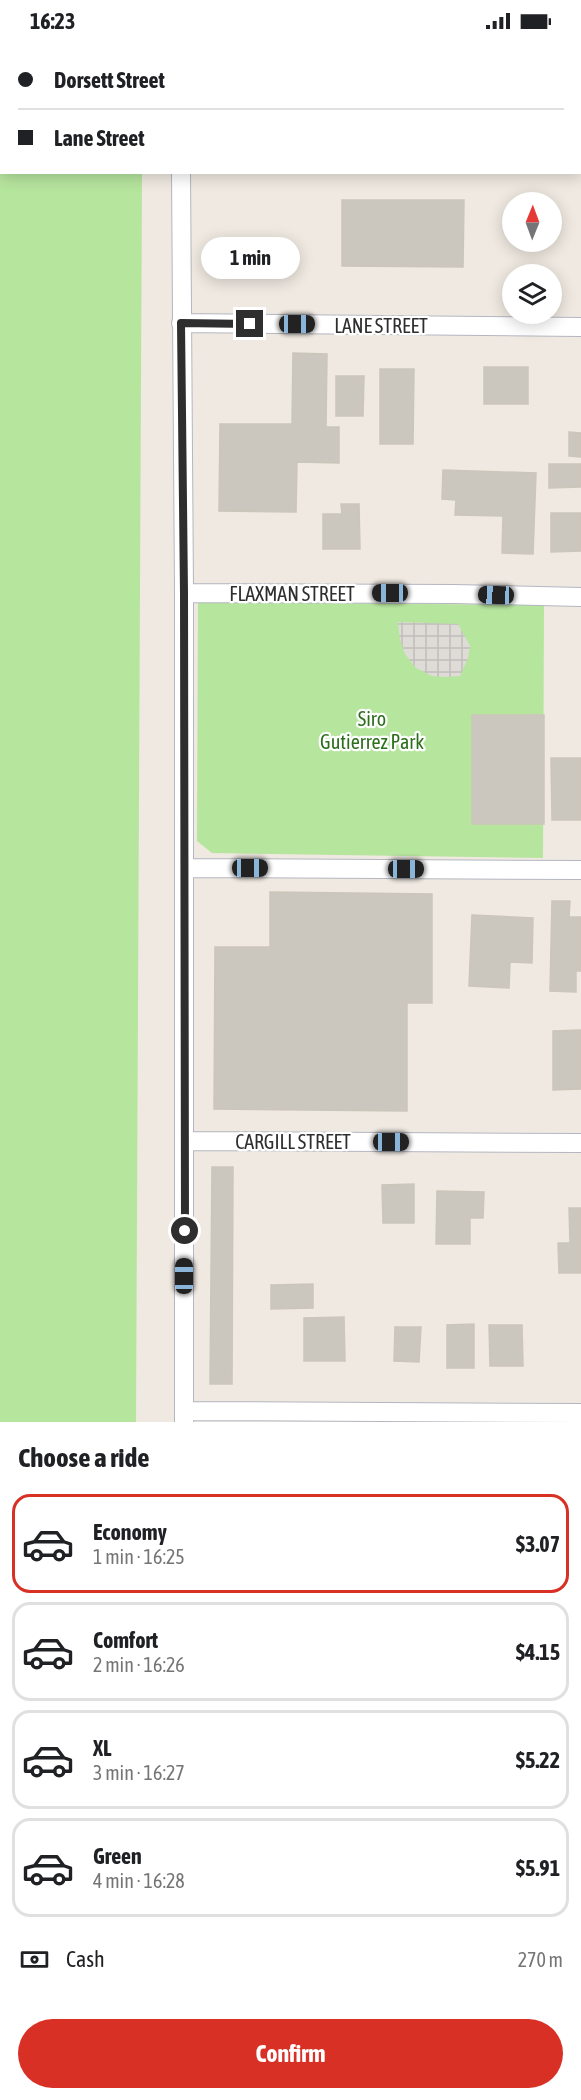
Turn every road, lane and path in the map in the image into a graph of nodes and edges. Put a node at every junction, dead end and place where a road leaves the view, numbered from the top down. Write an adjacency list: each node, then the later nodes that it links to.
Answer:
1 (180, 174): 2 (street)
2 (181, 323): 3 (street, LANE STREET); 4 (street)
3 (581, 327)
4 (184, 593): 5 (street, FLAXMAN STREET); 6 (street)
5 (581, 597)
6 (184, 868): 7 (street); 8 (street)
7 (581, 870)
8 (185, 1141): 9 (street, CARGILL STREET); 11 (street)
9 (581, 1143)
10 (581, 1413): 11 (street)
11 (184, 1416)

